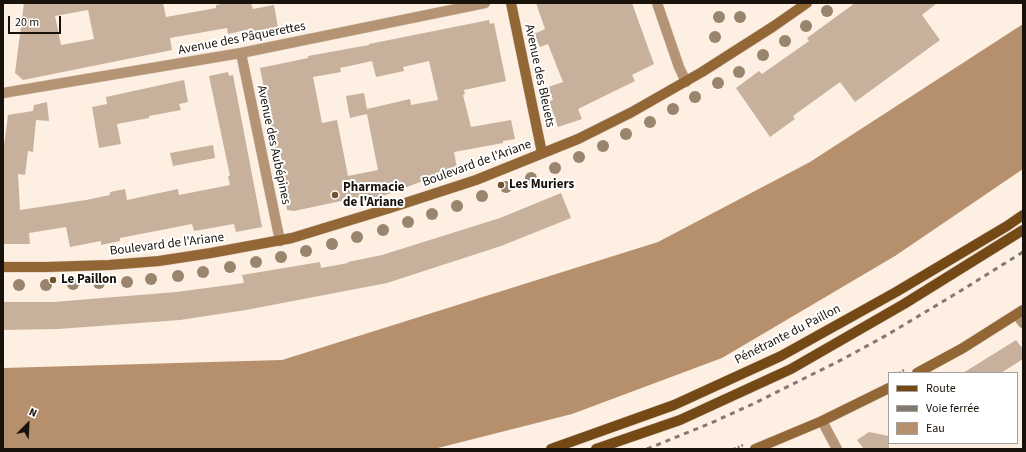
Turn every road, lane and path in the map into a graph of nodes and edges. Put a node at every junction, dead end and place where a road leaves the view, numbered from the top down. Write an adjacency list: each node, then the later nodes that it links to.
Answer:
1 (485, 3): 5 (street, Avenue des Pâquerettes)
2 (511, 3): 8 (street, Avenue des Bleuets)
3 (657, 3): 6 (street)
4 (807, 3): 6 (street, Boulevard de l'Ariane)
5 (241, 53): 7 (street, Avenue des Pâquerettes); 11 (street, Avenue des Aubépines)
6 (686, 82): 8 (street, Boulevard de l'Ariane)
7 (3, 93)
8 (542, 153): 11 (street, Boulevard de l'Ariane)
9 (1023, 215): 17 (main road, Pénétrante du Paillon)
10 (1023, 230): 18 (main road)
11 (280, 241): 12 (street, Boulevard de l'Ariane)
12 (3, 267)
13 (1021, 316): 14 (street)
14 (920, 372)
15 (888, 388): 16 (street)
16 (822, 421): 19 (street); 20 (street)
17 (551, 449)
18 (596, 449)
19 (755, 449)
20 (837, 449)

